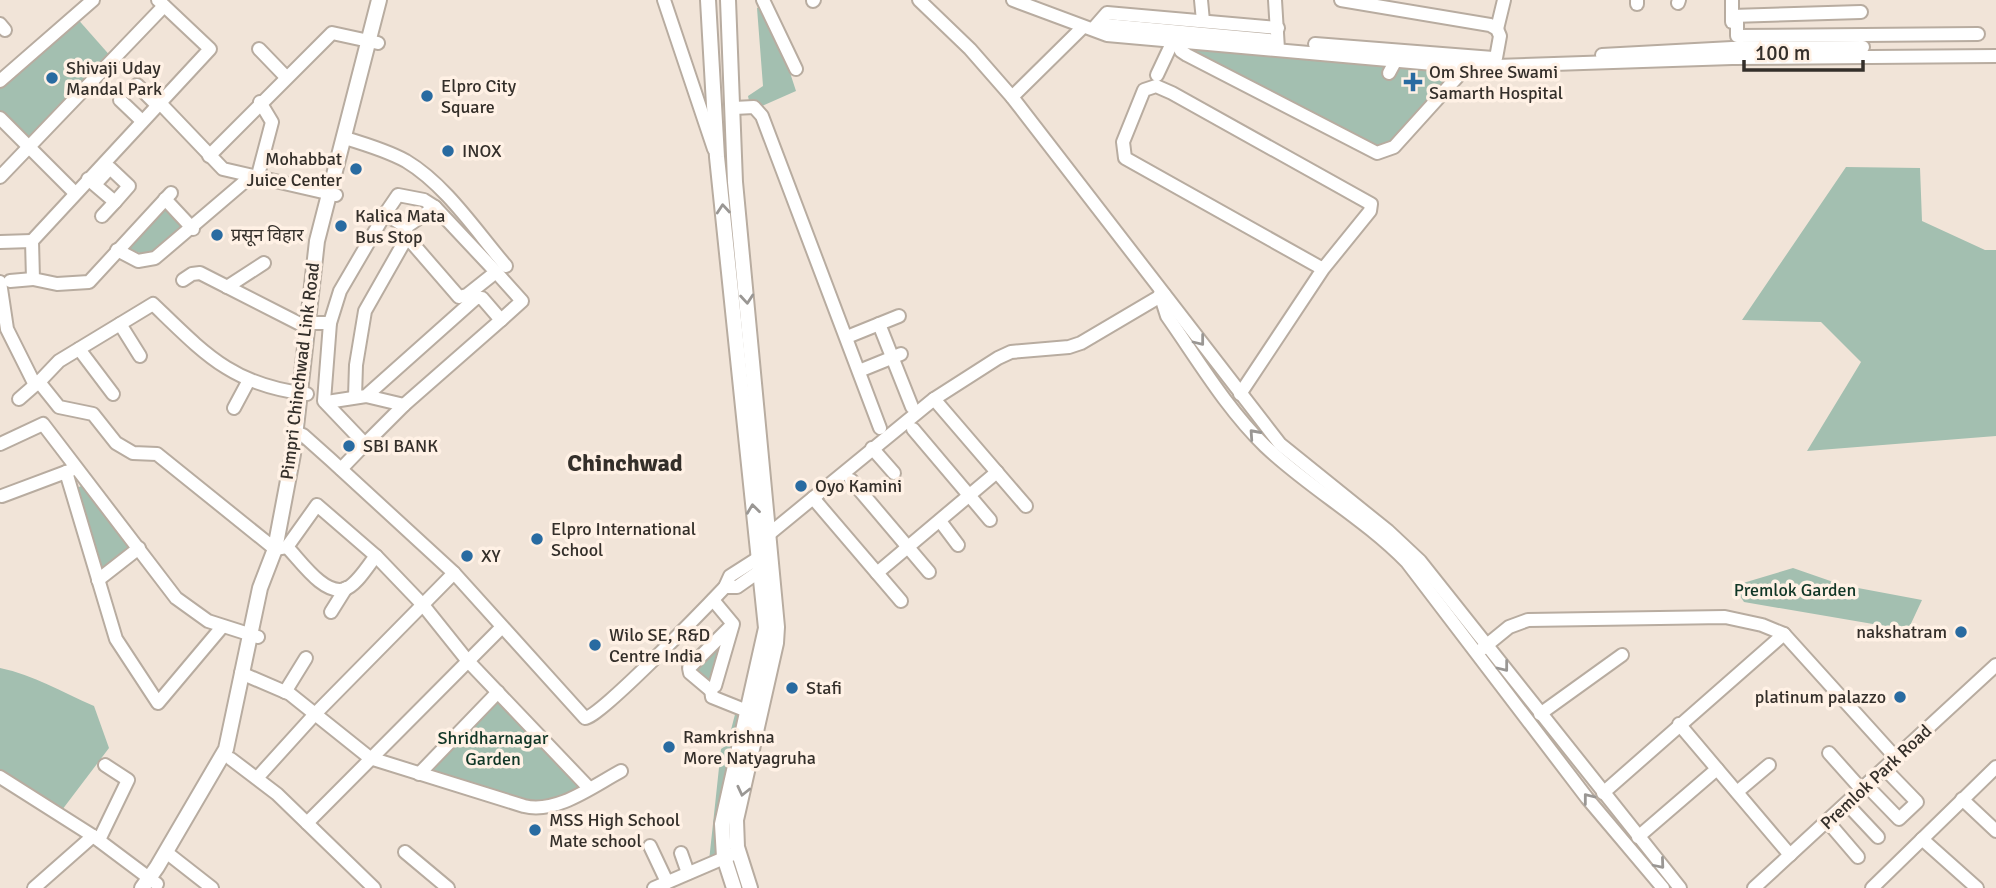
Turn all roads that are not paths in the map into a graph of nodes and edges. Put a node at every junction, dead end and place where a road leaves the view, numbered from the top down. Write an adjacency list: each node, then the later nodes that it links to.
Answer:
1 (93, 0): 37 (street)
2 (379, 0): 25 (main road, Pimpri Chinchwad Link Road)
3 (388, 0): 25 (main road, Pimpri Chinchwad Link Road)
4 (664, 0): 40 (street)
5 (708, 0): 39 (main road)
6 (718, 0): 51 (main road)
7 (728, 0): 45 (main road)
8 (763, 0): 33 (street)
9 (919, 0): 41 (street)
10 (1013, 0): 20 (street)
11 (1201, 0): 19 (street)
12 (1275, 0): 23 (street)
13 (1341, 0): 21 (street)
14 (1504, 0): 21 (street)
15 (1732, 0): 18 (street)
16 (161, 3): 44 (street); 49 (street)
17 (1861, 12): 18 (street)
18 (1735, 19): 22 (street); 28 (street)
19 (1203, 21): 20 (street); 23 (street)
20 (1088, 28): 23 (street); 24 (street); 41 (street)
21 (1497, 29): 30 (street)
22 (1978, 34)
23 (1278, 39): 24 (street); 31 (street); 32 (street)
24 (1175, 41): 32 (street); 35 (street)
25 (373, 42): 36 (street); 48 (main road, Pimpri Chinchwad Link Road)
26 (1996, 48): 28 (street)
27 (259, 49): 36 (street)
28 (1732, 53): 29 (street); 30 (street); 32 (street)
29 (1996, 56)
30 (1496, 58): 32 (street)
31 (1396, 60): 32 (street); 34 (street)
32 (1470, 62)
33 (796, 69)
34 (1389, 73)
35 (1157, 75)
36 (286, 77): 43 (street)
37 (0, 81)
38 (137, 85): 44 (street)
39 (713, 90): 40 (street); 51 (main road)
40 (695, 92): 51 (street)
41 (1012, 97): 76 (street)
42 (120, 100): 47 (street)
43 (260, 102): 50 (street); 53 (street)
44 (158, 104): 47 (street); 50 (street)
45 (734, 108): 55 (main road); 84 (street)
46 (0, 118): 49 (street)
47 (142, 121): 54 (street)
48 (349, 139): 56 (main road, Pimpri Chinchwad Link Road); 70 (street)
49 (26, 147): 52 (street); 57 (street)
50 (209, 156): 53 (street)
51 (720, 158): 55 (main road)
52 (0, 177)
53 (253, 178): 56 (street); 62 (street)
54 (91, 182): 57 (street); 58 (street); 58 (street)
55 (728, 183): 67 (main road); 68 (main road, one-way to 55)
56 (332, 194): 82 (main road, Pimpri Chinchwad Link Road)
57 (78, 197): 65 (street)
58 (115, 202): 61 (street)
59 (435, 207): 60 (street); 63 (street); 70 (street)
60 (385, 214): 63 (street); 79 (street)
61 (102, 216)
62 (193, 229): 66 (street); 66 (street)
63 (407, 232): 70 (street); 94 (street)
64 (0, 242): 65 (street)
65 (32, 242): 72 (street)
66 (117, 250): 72 (street)
67 (743, 259): 68 (main road); 122 (main road, one-way to 122)
68 (727, 263): 122 (main road, one-way to 68)
69 (264, 264): 75 (street)
70 (501, 269): 78 (street)
71 (1323, 269): 71 (street); 93 (street)
72 (33, 279): 74 (street)
73 (183, 280): 75 (street)
74 (5, 281): 83 (street)
75 (227, 287): 82 (street)
76 (1161, 292): 93 (street, one-way to 93); 96 (street); 138 (street, one-way to 76)
77 (899, 316): 81 (street)
78 (501, 320): 94 (street); 98 (street)
79 (330, 323): 82 (street); 97 (street)
80 (120, 324): 85 (street); 86 (street); 89 (street)
81 (879, 324): 84 (street); 87 (street)
82 (310, 325): 92 (main road, Pimpri Chinchwad Link Road)
83 (4, 335): 90 (street)
84 (847, 337): 88 (street)
85 (79, 349): 90 (street); 91 (street)
86 (140, 356)
87 (896, 356): 88 (street); 99 (street)
88 (859, 371): 101 (street)
89 (249, 380): 92 (street); 100 (street)
90 (37, 384): 95 (street); 121 (street)
91 (113, 394)
92 (303, 394): 103 (main road, Pimpri Chinchwad Link Road)
93 (1240, 394): 138 (street)
94 (361, 396): 97 (street); 98 (street)
95 (19, 399)
96 (934, 399): 106 (street); 109 (street)
97 (327, 402): 105 (street)
98 (404, 405): 105 (street)
99 (912, 407)
100 (234, 408)
101 (880, 428)
102 (913, 429): 113 (street)
103 (299, 433): 107 (street); 121 (main road, Pimpri Chinchwad Link Road)
104 (0, 443): 108 (street)
105 (365, 444): 107 (street)
106 (872, 448): 110 (street); 114 (street)
107 (341, 469): 125 (street)
108 (72, 470): 112 (street); 119 (street); 127 (street)
109 (997, 472): 113 (street); 115 (street)
110 (894, 473)
111 (850, 480): 120 (street)
112 (2, 496)
113 (969, 496): 116 (street); 117 (street)
114 (813, 498): 122 (street); 126 (street)
115 (1026, 506)
116 (940, 520): 118 (street); 120 (street)
117 (990, 520)
118 (958, 545)
119 (139, 548): 127 (street); 134 (street)
120 (907, 548): 124 (street); 126 (street)
121 (282, 549): 123 (street); 128 (street); 137 (main road, Pimpri Chinchwad Link Road)
122 (764, 553): 129 (street); 147 (main road); 182 (main road, one-way to 182)
123 (376, 556): 128 (street); 131 (street)
124 (929, 572)
125 (454, 573): 131 (street); 135 (street)
126 (877, 573): 130 (street)
127 (98, 580): 134 (street)
128 (346, 588): 132 (street)
129 (713, 600): 133 (street); 135 (street)
130 (901, 601)
131 (423, 605): 141 (street); 148 (street)
132 (331, 612)
133 (733, 624): 144 (street); 144 (street)
134 (222, 627): 137 (street)
135 (502, 628): 141 (street)
136 (1784, 634): 138 (street); 150 (street); 153 (street)
137 (254, 636): 143 (main road, Pimpri Chinchwad Link Road)
138 (1482, 649): 149 (street, one-way to 149); 196 (street, one-way to 138)
139 (1622, 655): 149 (street)
140 (306, 659): 145 (street)
141 (467, 660): 146 (street); 152 (street)
142 (1996, 665): 153 (street, Premlok Park Road)
143 (245, 674): 145 (street); 154 (main road, Pimpri Chinchwad Link Road); 181 (main road, Pimpri Chinchwad Link Road)
144 (711, 689): 147 (street)
145 (285, 692): 148 (street)
146 (498, 692): 161 (street); 164 (street)
147 (747, 711): 182 (main road)
148 (315, 713): 152 (street); 163 (street)
149 (1540, 714): 167 (street)
150 (1679, 724): 158 (street); 167 (street)
151 (1829, 753): 165 (street)
152 (370, 758): 161 (street); 171 (street)
153 (1897, 759): 159 (street, Premlok Park Road)
154 (231, 760): 163 (street); 181 (main road, Pimpri Chinchwad Link Road)
155 (105, 765): 176 (street)
156 (1769, 765): 166 (street)
157 (1996, 766): 168 (street)
158 (1717, 769): 166 (street); 174 (street)
159 (1885, 769): 165 (street, Premlok Park Road); 165 (street)
160 (621, 771): 164 (street)
161 (419, 774): 164 (street)
162 (0, 777): 176 (street)
163 (257, 778): 171 (street)
164 (589, 788)
165 (1865, 788): 169 (street, Premlok Park Road)
166 (1737, 792): 183 (street)
167 (1603, 793): 174 (street)
168 (1962, 799): 173 (street); 177 (street)
169 (1846, 806): 170 (street, Premlok Park Road); 172 (street); 175 (street)
170 (1828, 822): 183 (street, Premlok Park Road); 184 (street)
171 (307, 823): 189 (street)
172 (1862, 826)
173 (1996, 831)
174 (1638, 837): 197 (street, one-way to 197)
175 (1878, 837)
176 (96, 838): 188 (street); 190 (street)
177 (1922, 839): 187 (street); 199 (street)
178 (650, 846): 186 (street)
179 (405, 852): 192 (street)
180 (681, 853): 185 (street)
181 (170, 855): 188 (main road, Pimpri Chinchwad Link Road); 191 (street)
182 (731, 855): 185 (street); 194 (main road); 195 (main road)
183 (1790, 855): 198 (street, Premlok Park Road)
184 (1858, 857)
185 (688, 873): 186 (street)
186 (667, 882): 193 (street)
187 (1961, 883): 200 (street)
188 (150, 885)
189 (370, 885)
190 (34, 888)
191 (212, 888)
192 (448, 888)
193 (654, 888)
194 (734, 888)
195 (750, 888)
196 (1662, 888)
197 (1680, 888)
198 (1754, 888)
199 (1872, 888)
200 (1977, 888)

